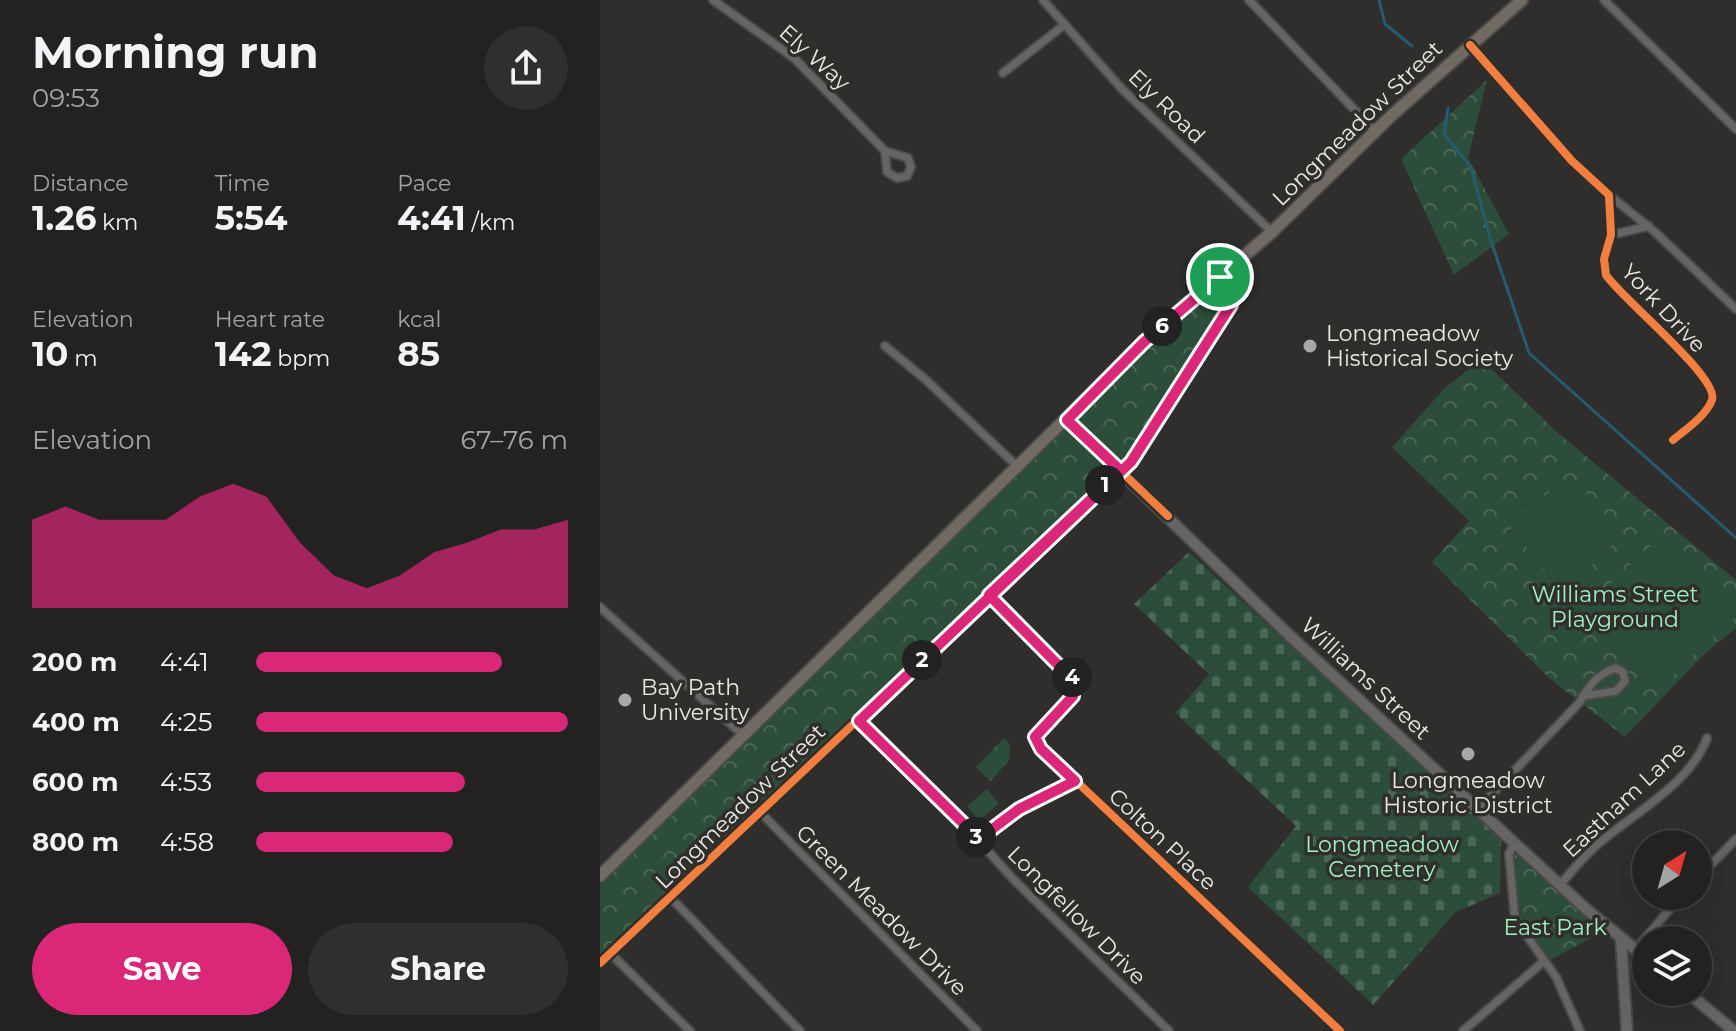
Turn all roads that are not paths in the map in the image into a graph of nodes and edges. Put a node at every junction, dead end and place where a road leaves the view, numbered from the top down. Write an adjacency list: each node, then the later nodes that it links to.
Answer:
1 (713, 0): 11 (street, Ely Way)
2 (1043, 0): 6 (street, Ely Road)
3 (1249, 0): 10 (street)
4 (1522, 0): 7 (main road, Longmeadow Street)
5 (1604, 0): 9 (street)
6 (1064, 25): 8 (street); 14 (street, Ely Road)
7 (1470, 45): 10 (main road, Longmeadow Street); 12 (street)
8 (1003, 73)
9 (1736, 129)
10 (1375, 131): 14 (main road, Longmeadow Street)
11 (885, 151): 11 (street, Ely Way)
12 (1609, 195): 13 (street); 15 (street, York Drive)
13 (1649, 226): 15 (street); 17 (street)
14 (1272, 232): 16 (main road, Longmeadow Street)
15 (1611, 235): 20 (street, York Drive)
16 (1220, 277): 19 (main road, Longmeadow Street); 22 (street, Longmeadow Street)
17 (1736, 309)
18 (885, 346): 21 (street)
19 (1067, 420): 21 (main road, Longmeadow Street); 22 (main road, Williams Street)
20 (1673, 440)
21 (1019, 468): 27 (main road, Longmeadow Street)
22 (1121, 471): 23 (street, Longmeadow Street); 30 (main road, Williams Street)
23 (989, 595): 26 (street, Longmeadow Street); 29 (street, Colton Place)
24 (600, 607): 27 (street)
25 (1583, 696): 25 (street); 30 (street)
26 (859, 721): 31 (street, Longmeadow Street); 32 (street, Longfellow Drive)
27 (744, 736): 36 (main road, Longmeadow Street)
28 (1707, 738): 37 (street, Eastham Lane)
29 (1075, 781): 32 (street); 52 (street, Colton Place)
30 (1478, 809): 34 (main road, Williams Street)
31 (762, 814): 38 (street, Longmeadow Street); 50 (street, Green Meadow Drive)
32 (979, 839): 51 (street, Longfellow Drive)
33 (1736, 839): 35 (street)
34 (1514, 843): 37 (main road, Williams Street); 44 (street)
35 (1712, 864)
36 (600, 876)
37 (1560, 885): 41 (main road, Williams Street)
38 (672, 899): 43 (street, Longmeadow Street); 49 (street)
39 (1669, 910): 40 (street)
40 (1655, 926)
41 (1621, 938): 42 (main road, Williams Street); 55 (main road)
42 (1632, 947)
43 (612, 955): 45 (street, Longmeadow Street); 48 (street)
44 (1544, 961): 53 (street); 54 (street)
45 (600, 963)
46 (1706, 1006): 47 (main road)
47 (1733, 1026)
48 (690, 1031)
49 (800, 1031)
50 (977, 1031)
51 (1169, 1031)
52 (1340, 1031)
53 (1463, 1031)
54 (1580, 1031)
55 (1627, 1031)

